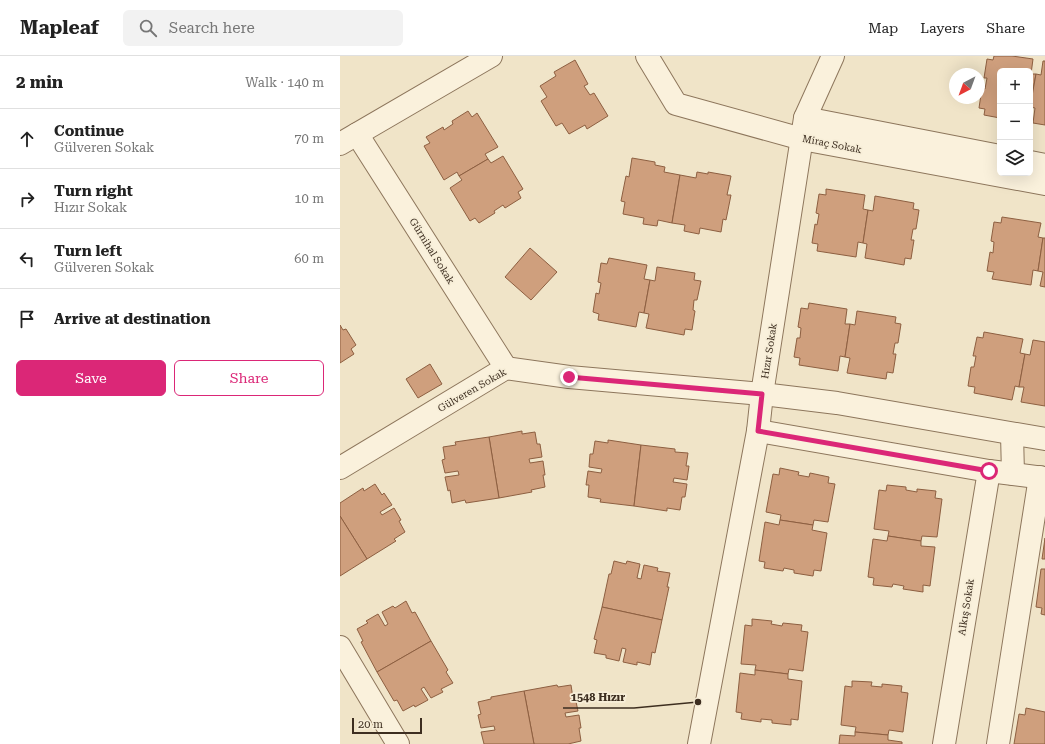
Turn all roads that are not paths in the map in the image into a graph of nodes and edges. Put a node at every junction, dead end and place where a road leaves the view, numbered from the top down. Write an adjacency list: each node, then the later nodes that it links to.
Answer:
1 (491, 56): 4 (street)
2 (647, 56): 5 (street, Miraç Sokak)
3 (833, 56): 5 (street, Hızır Sokak)
4 (461, 63): 6 (street)
5 (803, 128): 7 (street); 10 (street, Miraç Sokak); 12 (street, Hızır Sokak)
6 (349, 139): 11 (street, Gürnihal Sokak)
7 (997, 156)
8 (1033, 163): 9 (street)
9 (1045, 165)
10 (1045, 184)
11 (506, 368): 12 (street, Gülveren Sokak); 16 (street, Gülveren Sokak)
12 (762, 394): 13 (street, Hızır Sokak); 14 (street, Gülveren Sokak)
13 (758, 431): 17 (street); 22 (street, Hızır Sokak)
14 (1012, 434): 15 (street, Gülveren Sokak); 18 (street)
15 (1045, 439)
16 (340, 468)
17 (989, 471): 18 (street); 23 (street, Alkış Sokak)
18 (1013, 474): 19 (street)
19 (1043, 478): 24 (street)
20 (340, 647): 21 (street)
21 (398, 744)
22 (699, 744)
23 (944, 744)
24 (998, 744)

